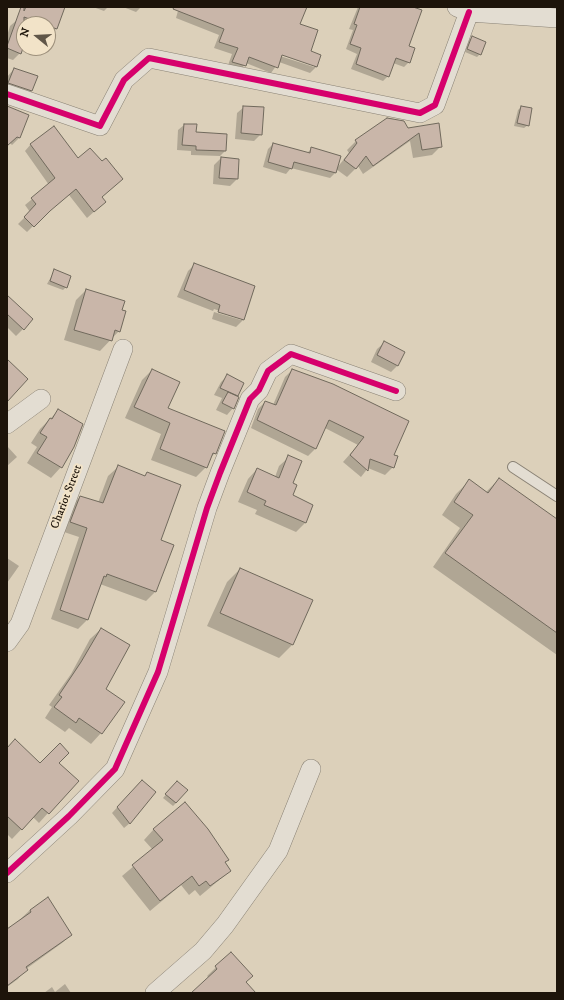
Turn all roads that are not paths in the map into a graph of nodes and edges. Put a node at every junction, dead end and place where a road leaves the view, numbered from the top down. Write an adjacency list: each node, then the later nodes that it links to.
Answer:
1 (463, 10): 2 (street); 3 (street)
2 (557, 18)
3 (7, 94)
4 (123, 349): 10 (street, Chariot Street)
5 (396, 391): 12 (street)
6 (41, 398): 7 (street)
7 (7, 424)
8 (513, 467): 9 (lane)
9 (557, 496)
10 (7, 642)
11 (310, 769): 13 (street)
12 (7, 873)
13 (155, 993)

